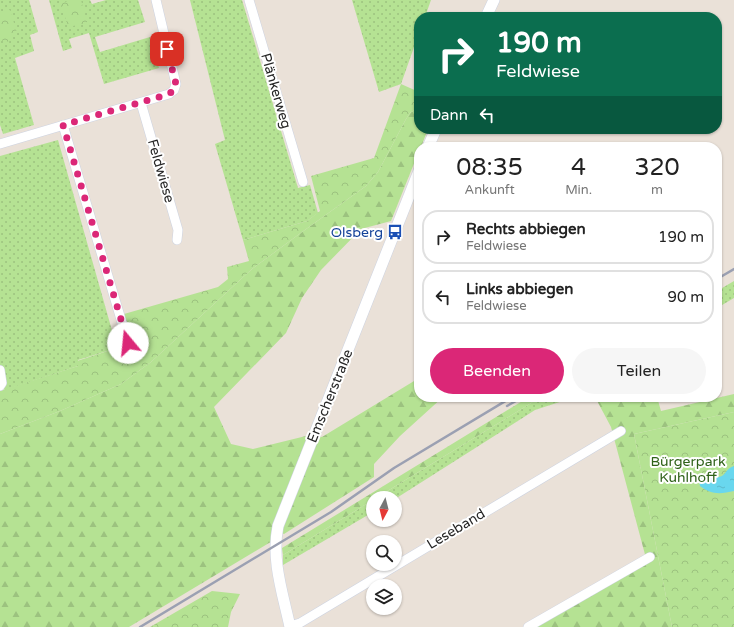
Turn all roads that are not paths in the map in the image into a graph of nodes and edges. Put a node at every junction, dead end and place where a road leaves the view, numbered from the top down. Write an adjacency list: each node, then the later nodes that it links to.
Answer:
1 (156, 0): 5 (street)
2 (250, 0): 8 (street, Plänkerweg)
3 (494, 0): 4 (street)
4 (488, 12)
5 (141, 103): 6 (street); 10 (street, Feldwiese)
6 (63, 125): 7 (street); 11 (street)
7 (0, 144)
8 (303, 182)
9 (414, 184): 16 (street, Emscherstraße)
10 (177, 240)
11 (128, 343)
12 (0, 370): 13 (street)
13 (0, 386)
14 (621, 431): 16 (street, Leseband)
15 (650, 557): 17 (street)
16 (290, 627)
17 (528, 627)

